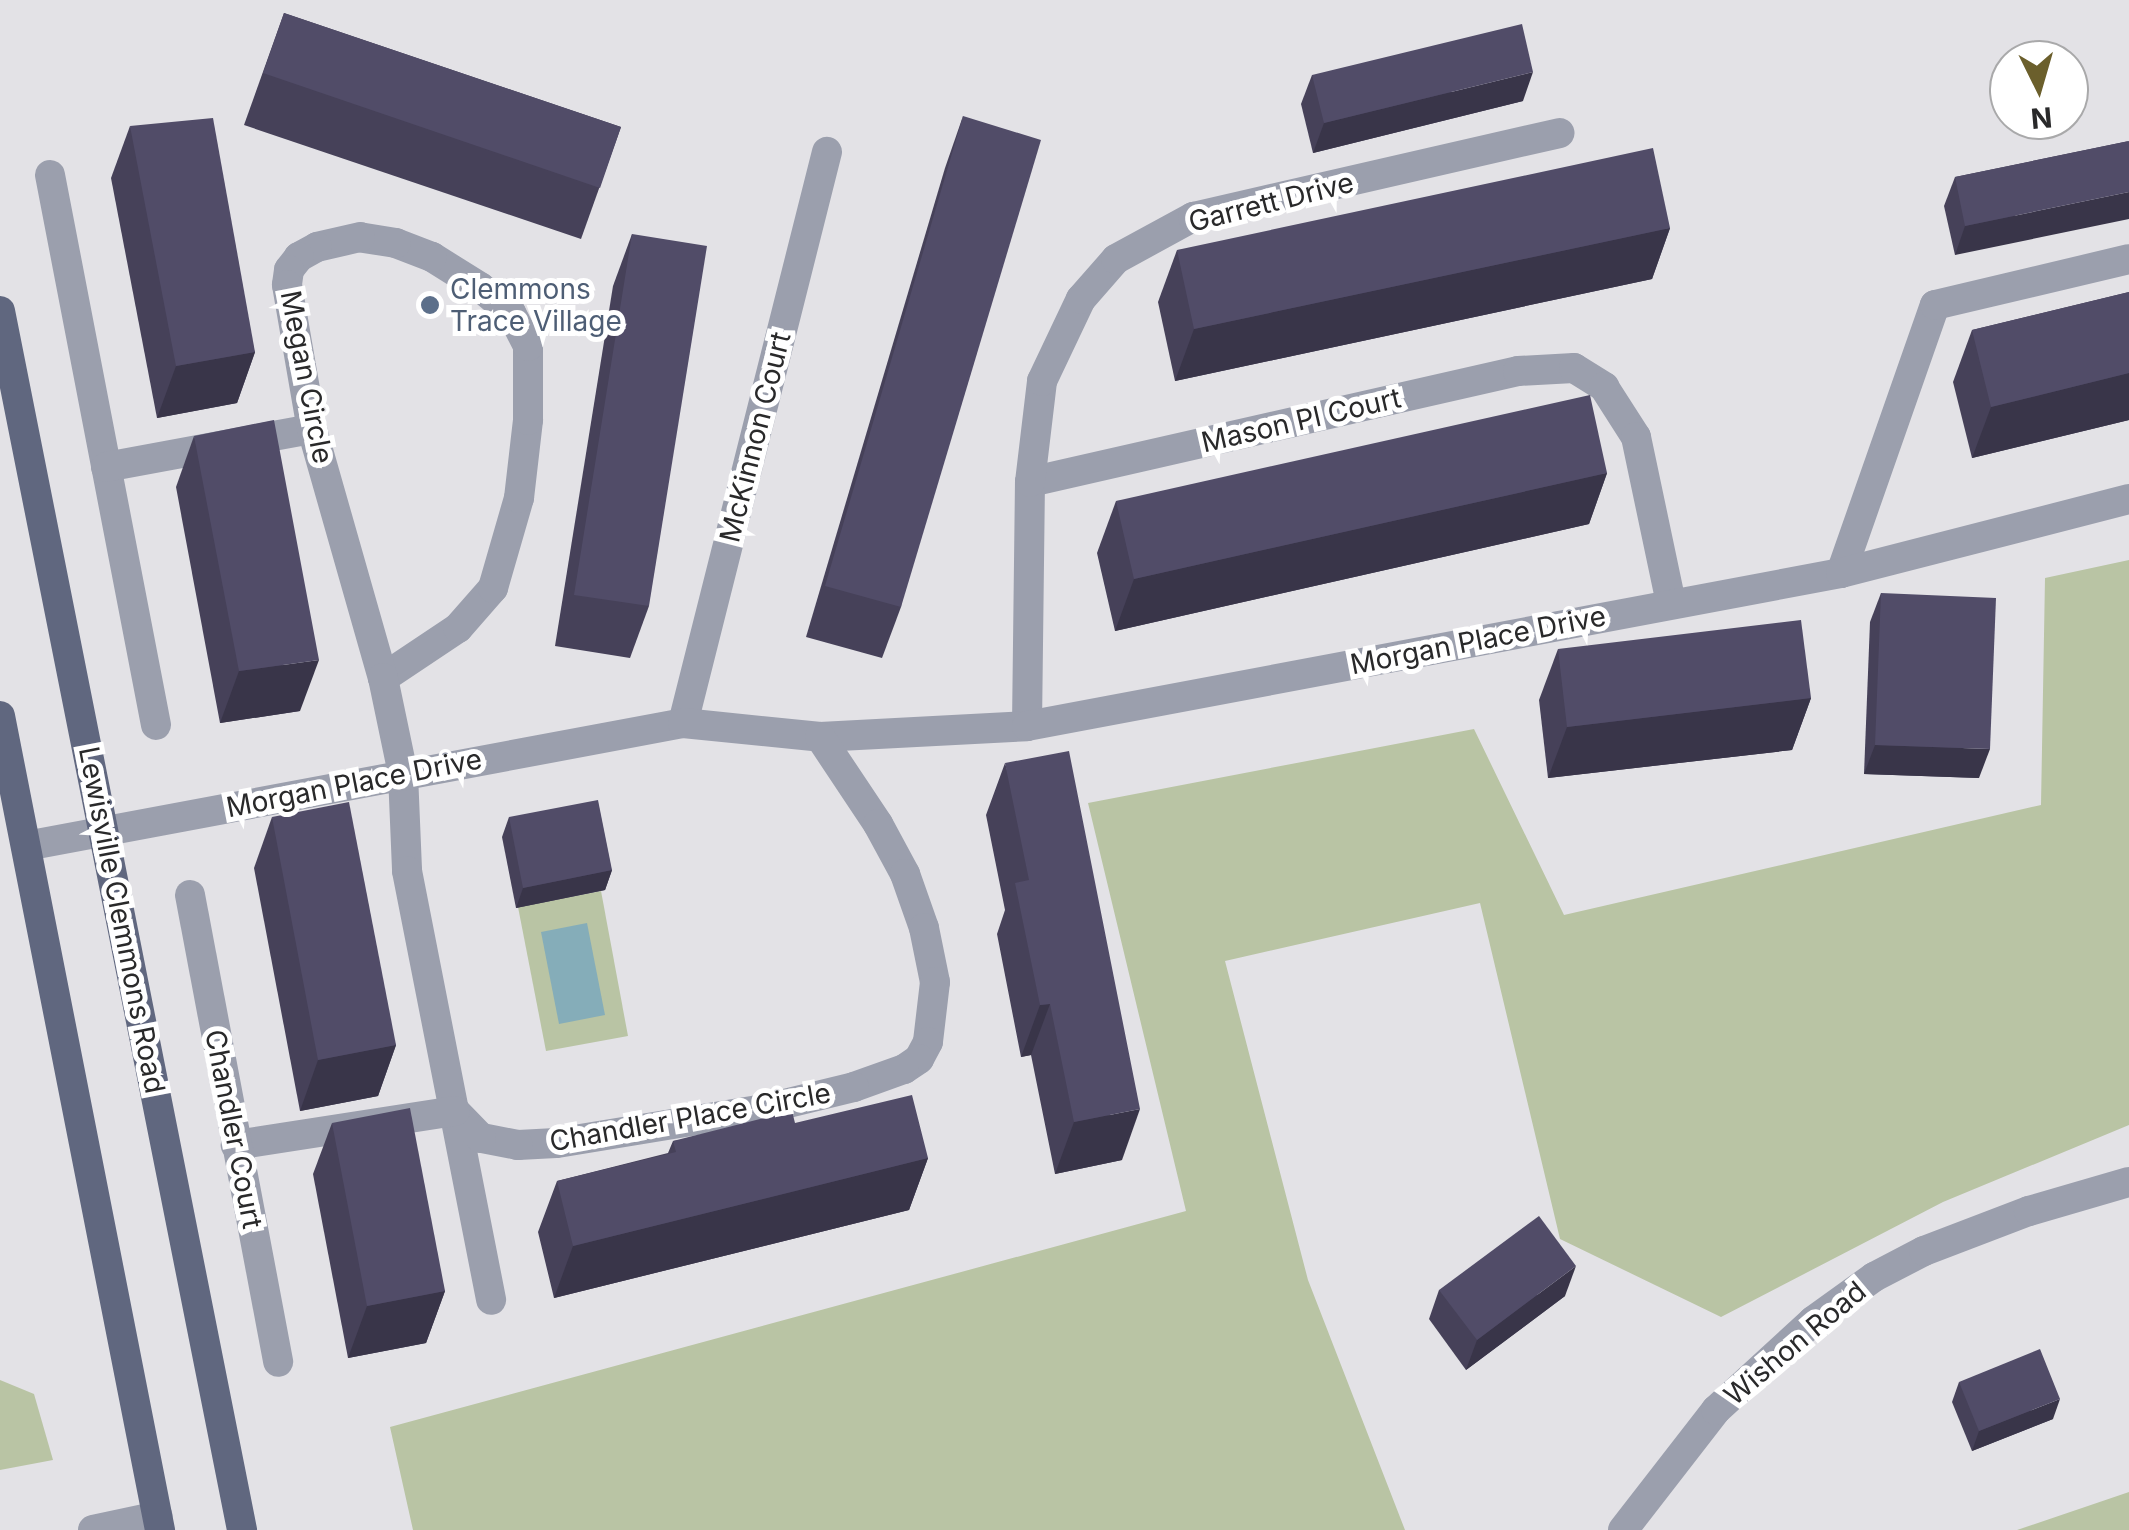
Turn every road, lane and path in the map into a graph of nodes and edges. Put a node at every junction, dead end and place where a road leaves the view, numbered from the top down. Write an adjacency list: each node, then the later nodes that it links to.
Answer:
1 (1559, 133): 8 (street, Garrett Drive)
2 (827, 152): 14 (street, McKinnon Court)
3 (50, 176): 7 (street)
4 (2129, 259): 10 (street)
5 (0, 311): 19 (main road, Lewisville Clemmons Road)
6 (312, 430): 7 (street); 12 (street, Megan Circle); 12 (street, Megan Circle)
7 (106, 466): 15 (street)
8 (1030, 482): 11 (street, Mason Pl Court); 16 (street, Garrett Drive)
9 (2129, 498): 10 (street, Morgan Place Drive)
10 (1841, 572): 11 (street, Morgan Place Drive)
11 (1670, 602): 16 (street, Morgan Place Drive)
12 (382, 678): 18 (street, Megan Circle)
13 (0, 716): 20 (main road)
14 (683, 722): 17 (street); 18 (street, Morgan Place Drive)
15 (156, 725)
16 (1027, 726): 17 (street, Morgan Place Drive)
17 (820, 736): 22 (street, Chandler Place Circle)
18 (403, 774): 19 (street, Morgan Place Drive); 22 (street)
19 (105, 830): 20 (street, Morgan Place Drive); 29 (main road, Lewisville Clemmons Road)
20 (26, 846): 27 (main road)
21 (190, 895): 23 (street, Chandler Court)
22 (454, 1111): 23 (street); 25 (street)
23 (236, 1145): 26 (street, Chandler Court)
24 (2129, 1182): 30 (street, Wishon Road)
25 (490, 1300)
26 (278, 1362)
27 (159, 1523): 28 (street)
28 (93, 1530)
29 (242, 1530)
30 (1623, 1530)

